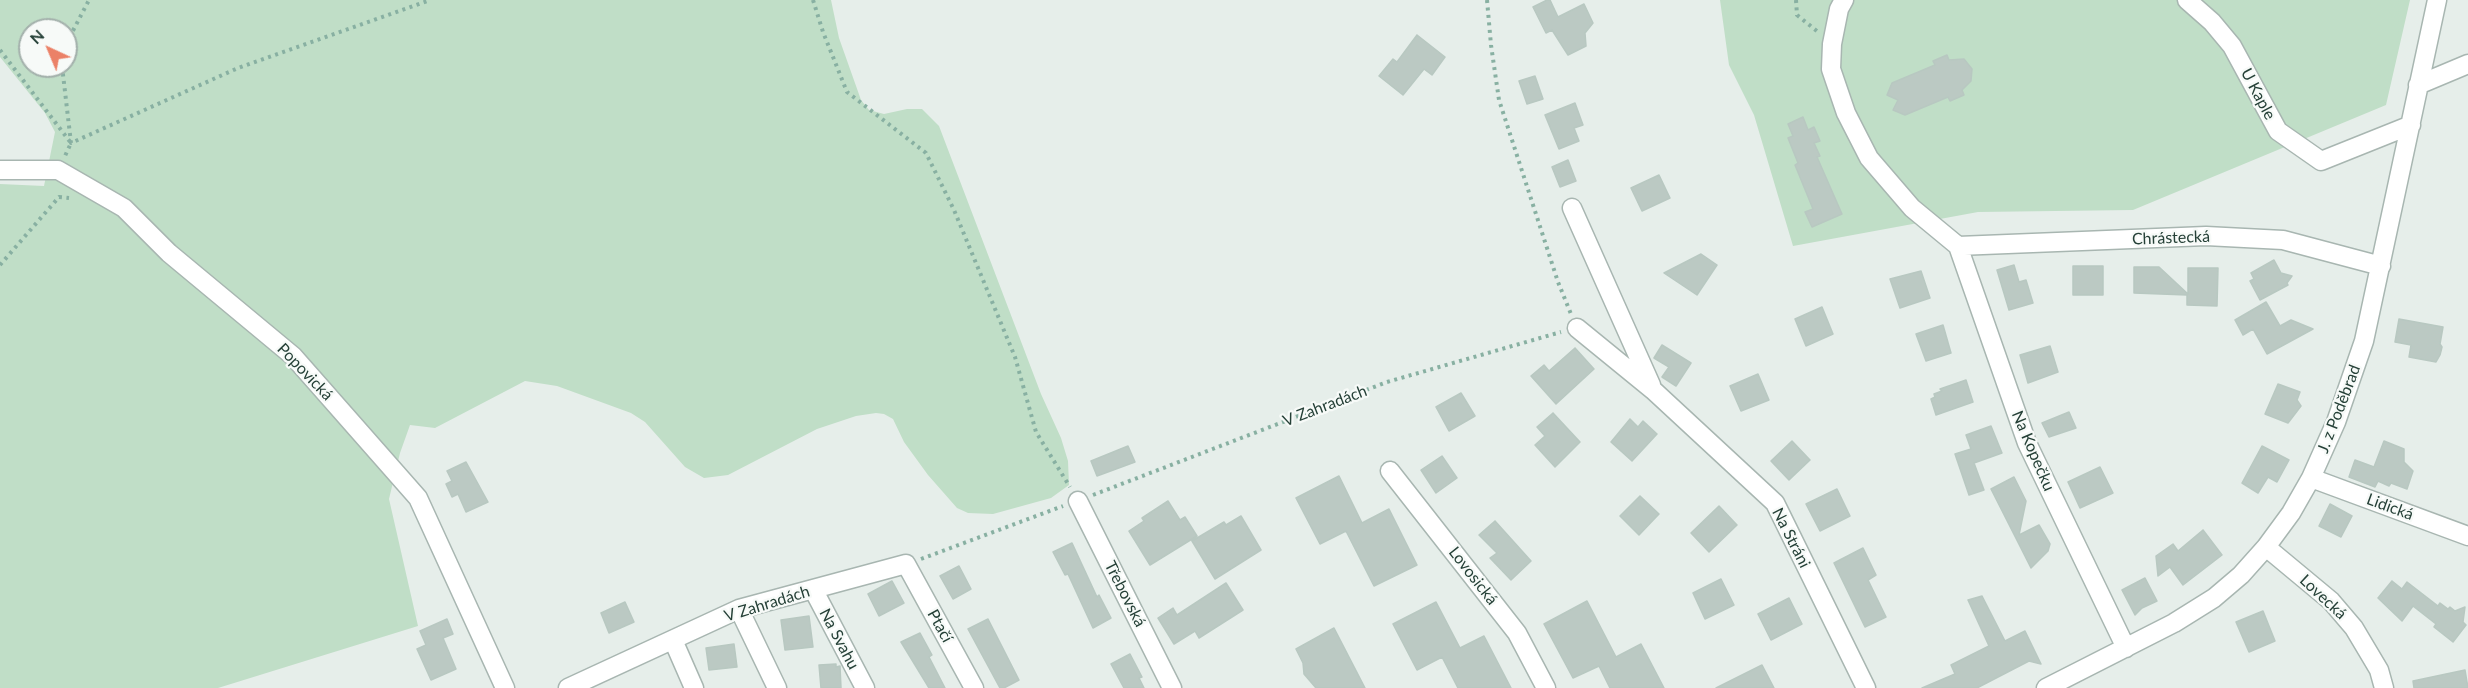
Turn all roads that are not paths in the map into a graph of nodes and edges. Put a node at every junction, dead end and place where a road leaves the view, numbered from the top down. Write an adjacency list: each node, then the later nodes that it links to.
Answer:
1 (1844, 0): 9 (street)
2 (2187, 0): 6 (street, U Kaple)
3 (2437, 0): 5 (street, J. z Poděbrad)
4 (2468, 64): 5 (street)
5 (2418, 85): 6 (street, J. z Poděbrad)
6 (2411, 125): 10 (street, J. z Poděbrad)
7 (0, 170): 24 (street, Popovická)
8 (1572, 208): 12 (street, Na Stráni)
9 (1958, 246): 10 (street, Chrástecká); 22 (street, Na Kopečku)
10 (2381, 266): 14 (street, J. z Poděbrad)
11 (1577, 328): 12 (street, Na Stráni)
12 (1653, 390): 32 (street, Na Stráni)
13 (1390, 471): 31 (street, Lovosická)
14 (2311, 478): 16 (street, Lidická); 17 (street, J. z Poděbrad)
15 (1078, 501): 30 (street, Třebovská)
16 (2468, 536)
17 (2266, 547): 22 (street, J. z Poděbrad); 34 (street, Lovecká)
18 (906, 564): 19 (street, V Zahradách); 29 (street, Ptačí)
19 (813, 589): 20 (street, V Zahradách); 28 (street, Na Svahu)
20 (739, 609): 21 (street, V Zahradách); 27 (street)
21 (673, 640): 23 (street, V Zahradách); 26 (street)
22 (2126, 648): 33 (street, J. z Poděbrad)
23 (591, 683): 25 (street, V Zahradách)
24 (505, 688)
25 (568, 688)
26 (694, 688)
27 (777, 688)
28 (865, 688)
29 (974, 688)
30 (1172, 688)
31 (1546, 688)
32 (1866, 688)
33 (2046, 688)
34 (2384, 688)

